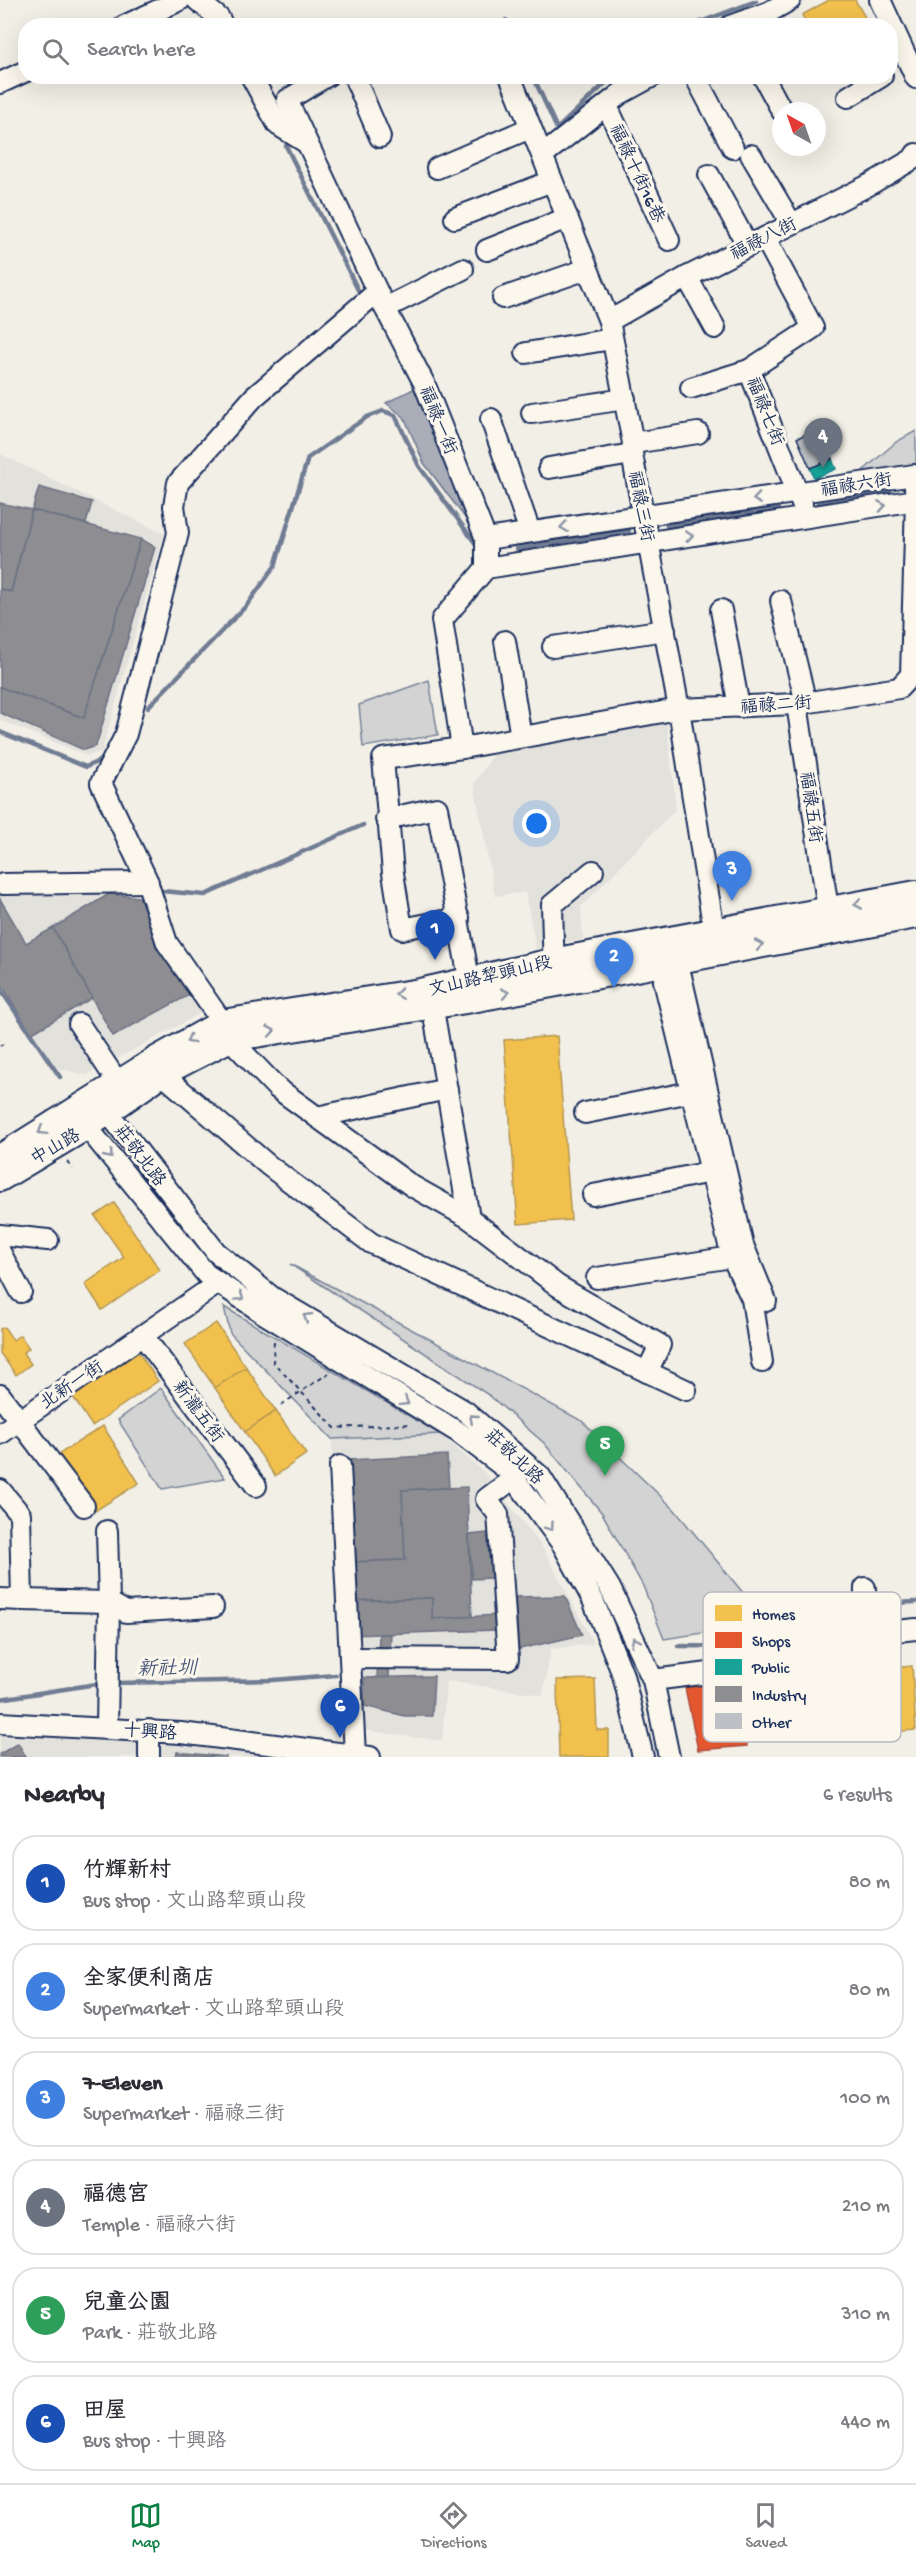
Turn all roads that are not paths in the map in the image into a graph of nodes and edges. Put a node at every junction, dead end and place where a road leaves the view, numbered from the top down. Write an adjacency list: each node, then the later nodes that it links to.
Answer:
1 (180, 0): 5 (street)
2 (197, 0): 6 (street)
3 (790, 0): 7 (street)
4 (880, 0): 8 (street)
5 (141, 18)
6 (219, 18)
7 (752, 18)
8 (888, 18)
9 (898, 39): 10 (street)
10 (912, 69)
11 (18, 75): 12 (street)
12 (0, 83)
13 (256, 84): 26 (street)
14 (313, 84): 26 (street, 福祿一街)
15 (357, 84): 25 (street)
16 (513, 84): 24 (street, 福祿三街)
17 (638, 84): 23 (street)
18 (700, 84): 34 (street)
19 (767, 84): 22 (street)
20 (869, 84): 21 (street)
21 (848, 97)
22 (777, 102)
23 (607, 106): 28 (street); 35 (street, 福祿十街16巷)
24 (530, 128): 28 (street, 福祿三街); 29 (street)
25 (380, 136)
26 (307, 143): 42 (street, 福祿一街)
27 (916, 154): 34 (street, 福祿八街)
28 (543, 155): 31 (street, 福祿三街)
29 (437, 168)
30 (709, 175): 36 (street)
31 (552, 181): 32 (street); 33 (street, 福祿三街)
32 (454, 218)
33 (567, 218): 37 (street); 39 (street, 福祿三街)
34 (791, 223): 36 (street, 福祿八街)
35 (669, 240)
36 (757, 242): 40 (street, 福祿八街); 46 (street, 福祿七街)
37 (487, 249)
38 (463, 269): 42 (street)
39 (587, 269): 41 (street); 44 (street, 福祿三街)
40 (687, 277): 43 (street); 44 (street, 福祿八街)
41 (503, 298)
42 (381, 300): 59 (street, 福祿一街); 74 (street)
43 (715, 328)
44 (611, 330): 45 (street); 48 (street, 福祿三街)
45 (526, 353)
46 (749, 370): 47 (street); 54 (street, 福祿七街)
47 (691, 388)
48 (625, 399): 49 (street); 52 (street, 福祿三街)
49 (532, 413)
50 (491, 419): 58 (street)
51 (698, 433): 52 (street)
52 (633, 448): 53 (street); 56 (street, 福祿三街)
53 (549, 468)
54 (799, 493): 55 (street, 福祿六街); 56 (street, 福祿六街, one-way to 56); 57 (street, 福祿七街)
55 (916, 500): 57 (street, 福祿六街, one-way to 55); 67 (street, 福祿二街)
56 (645, 516): 58 (street, 福祿六街, one-way to 58); 60 (street, 福祿三街)
57 (806, 518): 60 (street, 福祿六街, one-way to 57)
58 (530, 532): 59 (street, 福祿六街)
59 (486, 538): 61 (street, 福祿一街)
60 (649, 542): 61 (street, 福祿六街); 64 (street, 福祿三街)
61 (486, 568): 71 (street)
62 (782, 601): 67 (street, 福祿五街)
63 (721, 610): 68 (street)
64 (664, 630): 66 (street); 69 (street, 福祿三街)
65 (505, 641): 70 (street)
66 (553, 647)
67 (802, 704): 68 (street, 福祿二街); 77 (street, 福祿五街)
68 (739, 707): 69 (street, 福祿二街)
69 (679, 709): 70 (street, 福祿二街); 80 (street, 福祿三街)
70 (521, 737): 71 (street, 福祿二街)
71 (462, 748): 72 (street, 福祿二街)
72 (387, 819): 79 (street); 79 (street)
73 (592, 871): 82 (street)
74 (148, 882): 75 (street); 86 (street)
75 (3, 884)
76 (916, 893): 77 (main road, 文山路犂頭山段, one-way to 77)
77 (828, 909): 80 (main road, 文山路犂頭山段)
78 (916, 916): 80 (main road, 文山路犂頭山段, one-way to 78)
79 (459, 918): 83 (street)
80 (716, 941): 81 (main road, 文山路犂頭山段)
81 (668, 951): 82 (main road, 文山路犂頭山段); 89 (street); 106 (street)
82 (554, 972): 83 (main road, 文山路犂頭山段)
83 (471, 991): 84 (main road, 文山路犂頭山段)
84 (431, 998): 86 (main road, 文山路犂頭山段); 88 (street)
85 (79, 1024): 90 (street, 莊敬北路)
86 (226, 1030): 87 (main road, 文山路犂頭山段); 90 (main road, 文山路犂頭山段, one-way to 90); 93 (street)
87 (162, 1074): 90 (main road, 文山路犂頭山段); 109 (street)
88 (447, 1089): 93 (street); 98 (street)
89 (691, 1092): 91 (street); 95 (street)
90 (118, 1097): 92 (main road, 文山路犂頭山段); 130 (street, 莊敬北路, one-way to 90)
91 (585, 1113)
92 (85, 1116): 94 (main road, 中山路, one-way to 94); 96 (main road, 中山路); 115 (street, 莊敬北路, one-way to 115)
93 (317, 1117): 98 (street)
94 (0, 1157)
95 (711, 1172): 97 (street); 102 (street)
96 (0, 1179)
97 (593, 1195)
98 (469, 1218): 109 (street)
99 (0, 1235): 100 (street)
100 (48, 1240)
101 (0, 1252): 105 (street)
102 (732, 1257): 103 (street); 108 (street)
103 (597, 1278)
104 (211, 1288): 107 (street, 北新一街)
105 (21, 1292)
106 (766, 1301)
107 (143, 1336): 112 (street, 北新一街); 116 (street, 新瀧五街)
108 (762, 1362)
109 (647, 1372): 110 (street)
110 (686, 1389)
111 (0, 1395): 112 (street)
112 (18, 1420): 113 (street, 北新一街); 118 (street)
113 (0, 1434)
114 (340, 1466): 128 (street)
115 (514, 1478): 128 (street); 136 (street, 莊敬北路, one-way to 136)
116 (256, 1486)
117 (0, 1490): 123 (street)
118 (84, 1506)
119 (107, 1531): 124 (street)
120 (865, 1588): 121 (street)
121 (865, 1592)
122 (0, 1599): 123 (street)
123 (22, 1600): 124 (street)
124 (110, 1602): 125 (street); 132 (street)
125 (213, 1607)
126 (916, 1629): 127 (street)
127 (901, 1631)
128 (350, 1658): 134 (street)
129 (703, 1674): 130 (street)
130 (652, 1680): 137 (street, 莊敬北路)
131 (0, 1723): 132 (street, 十興路)
132 (107, 1728): 133 (street, 十興路)
133 (149, 1730): 134 (street, 十興路); 135 (street)
134 (363, 1756)
135 (149, 1757)
136 (643, 1757)
137 (669, 1757)

